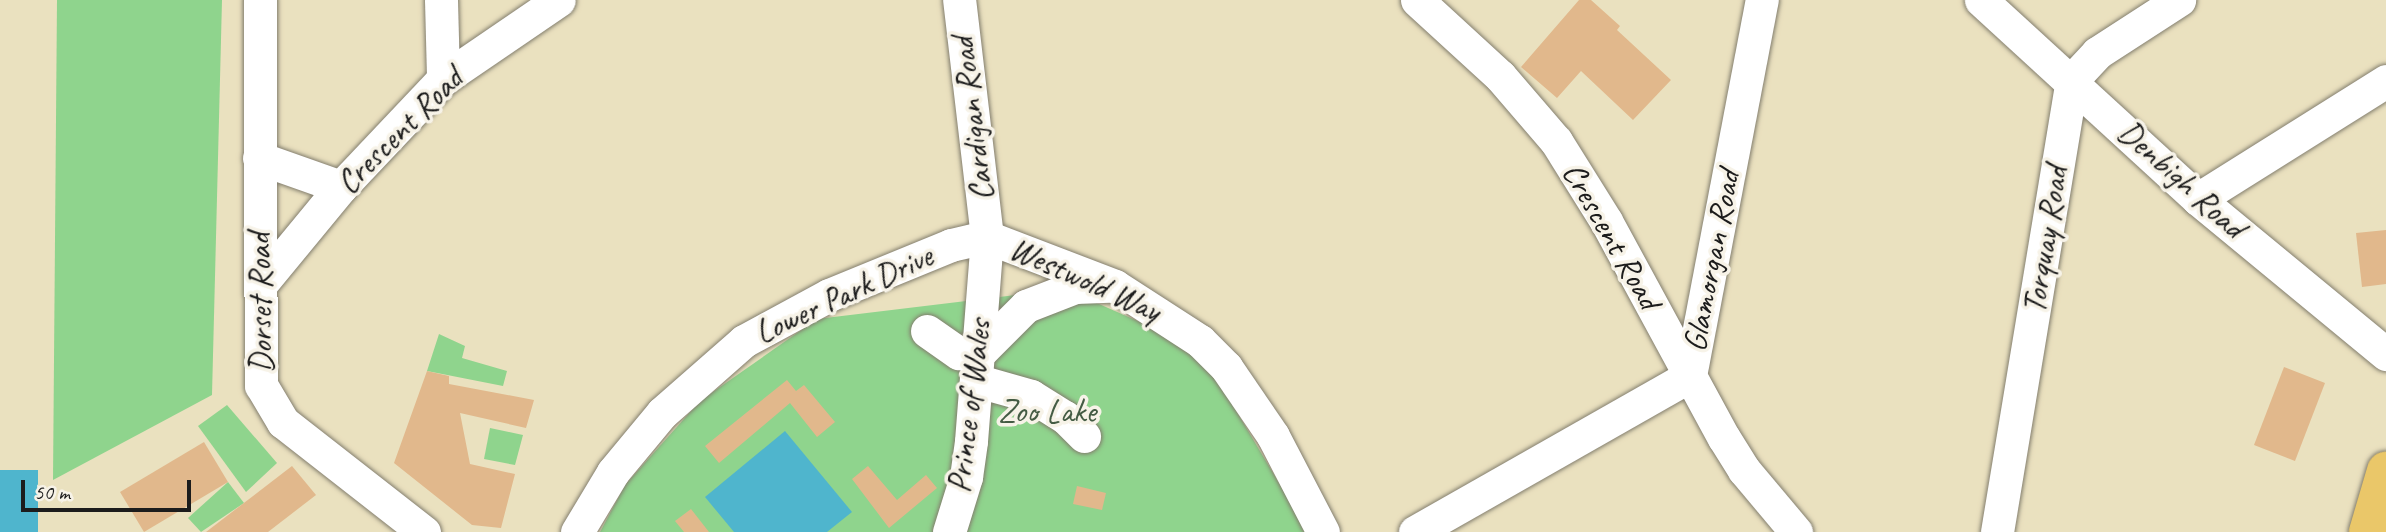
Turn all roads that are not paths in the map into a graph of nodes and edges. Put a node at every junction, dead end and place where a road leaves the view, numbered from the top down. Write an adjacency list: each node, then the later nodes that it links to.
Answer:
1 (260, 0): 12 (street, Dorset Road)
2 (442, 0): 9 (street)
3 (559, 0): 9 (street, Crescent Road)
4 (959, 0): 15 (street, Cardigan Road)
5 (1417, 0): 21 (street, Crescent Road)
6 (1762, 0): 21 (street, Glamorgan Road)
7 (1981, 0): 10 (street, Denbigh Road)
8 (2179, 0): 10 (street)
9 (443, 79): 13 (street, Crescent Road)
10 (2072, 80): 14 (street, Denbigh Road); 30 (street, Torquay Road)
11 (2386, 81): 14 (street)
12 (259, 158): 13 (street); 16 (street, Dorset Road)
13 (341, 187): 16 (street, Crescent Road)
14 (2198, 199): 19 (street, Denbigh Road)
15 (987, 237): 17 (street, Westwold Way); 20 (street, Prince of Wales); 26 (street, Lower Park Drive)
16 (261, 284): 25 (street, Dorset Road)
17 (1115, 286): 20 (street); 24 (street, Westwold Way)
18 (927, 331): 20 (street)
19 (2386, 354)
20 (979, 367): 22 (street); 27 (street, Prince of Wales)
21 (1690, 376): 28 (street, Glamorgan Road); 29 (street, Crescent Road)
22 (1084, 436)
23 (2386, 471): 31 (main road)
24 (1322, 531)
25 (424, 532)
26 (577, 532)
27 (949, 532)
28 (1415, 532)
29 (1796, 532)
30 (1997, 532)
31 (2368, 532)

